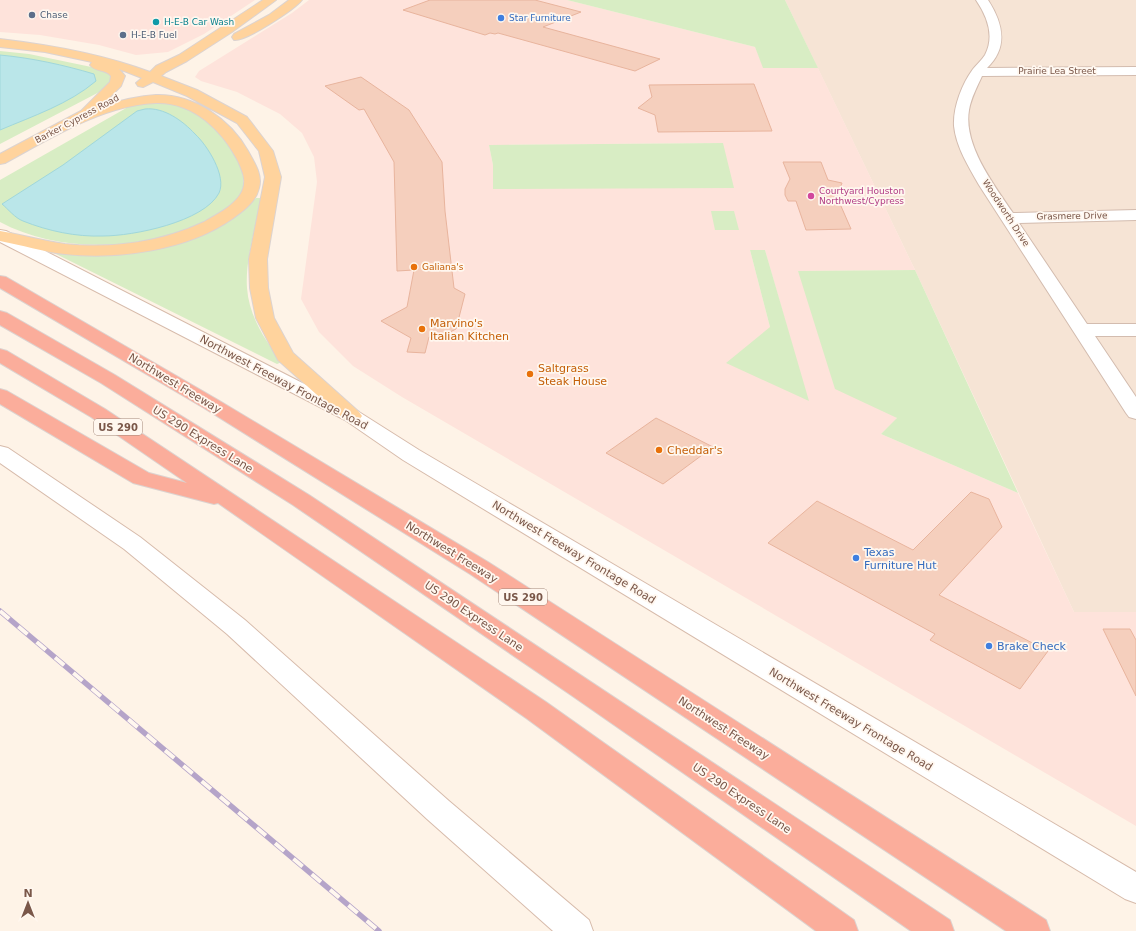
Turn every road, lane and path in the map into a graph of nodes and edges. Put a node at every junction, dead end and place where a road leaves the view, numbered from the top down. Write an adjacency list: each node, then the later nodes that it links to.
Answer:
1 (270, 0): 8 (main road, Barker Cypress Road)
2 (294, 0): 8 (main road, Barker Cypress Road)
3 (982, 0): 7 (main road, Woodworth Drive)
4 (0, 43): 8 (main road)
5 (0, 49): 9 (main road)
6 (1136, 71): 7 (main road, Prairie Lea Street)
7 (978, 72): 12 (main road, Woodworth Drive)
8 (153, 77): 9 (main road, Barker Cypress Road); 21 (main road)
9 (80, 117): 10 (main road, Barker Cypress Road); 13 (main road)
10 (0, 160)
11 (1136, 215): 12 (main road, Grasmere Drive)
12 (1008, 218): 16 (main road, Woodworth Drive)
13 (0, 235): 21 (main road, Northwest Freeway Frontage Road)
14 (0, 281): 28 (highway, Northwest Freeway / US 290)
15 (0, 317): 27 (highway, US 290 Express Lane)
16 (1082, 330): 17 (main road); 20 (main road, Woodworth Drive)
17 (1136, 330)
18 (0, 355): 23 (highway, US 290)
19 (0, 395): 23 (highway)
20 (1136, 413)
21 (352, 416): 24 (main road, Northwest Freeway Frontage Road)
22 (0, 453): 25 (main road)
23 (233, 503): 26 (highway, US 290)
24 (1136, 889)
25 (577, 931)
26 (842, 931)
27 (938, 931)
28 (1034, 931)

